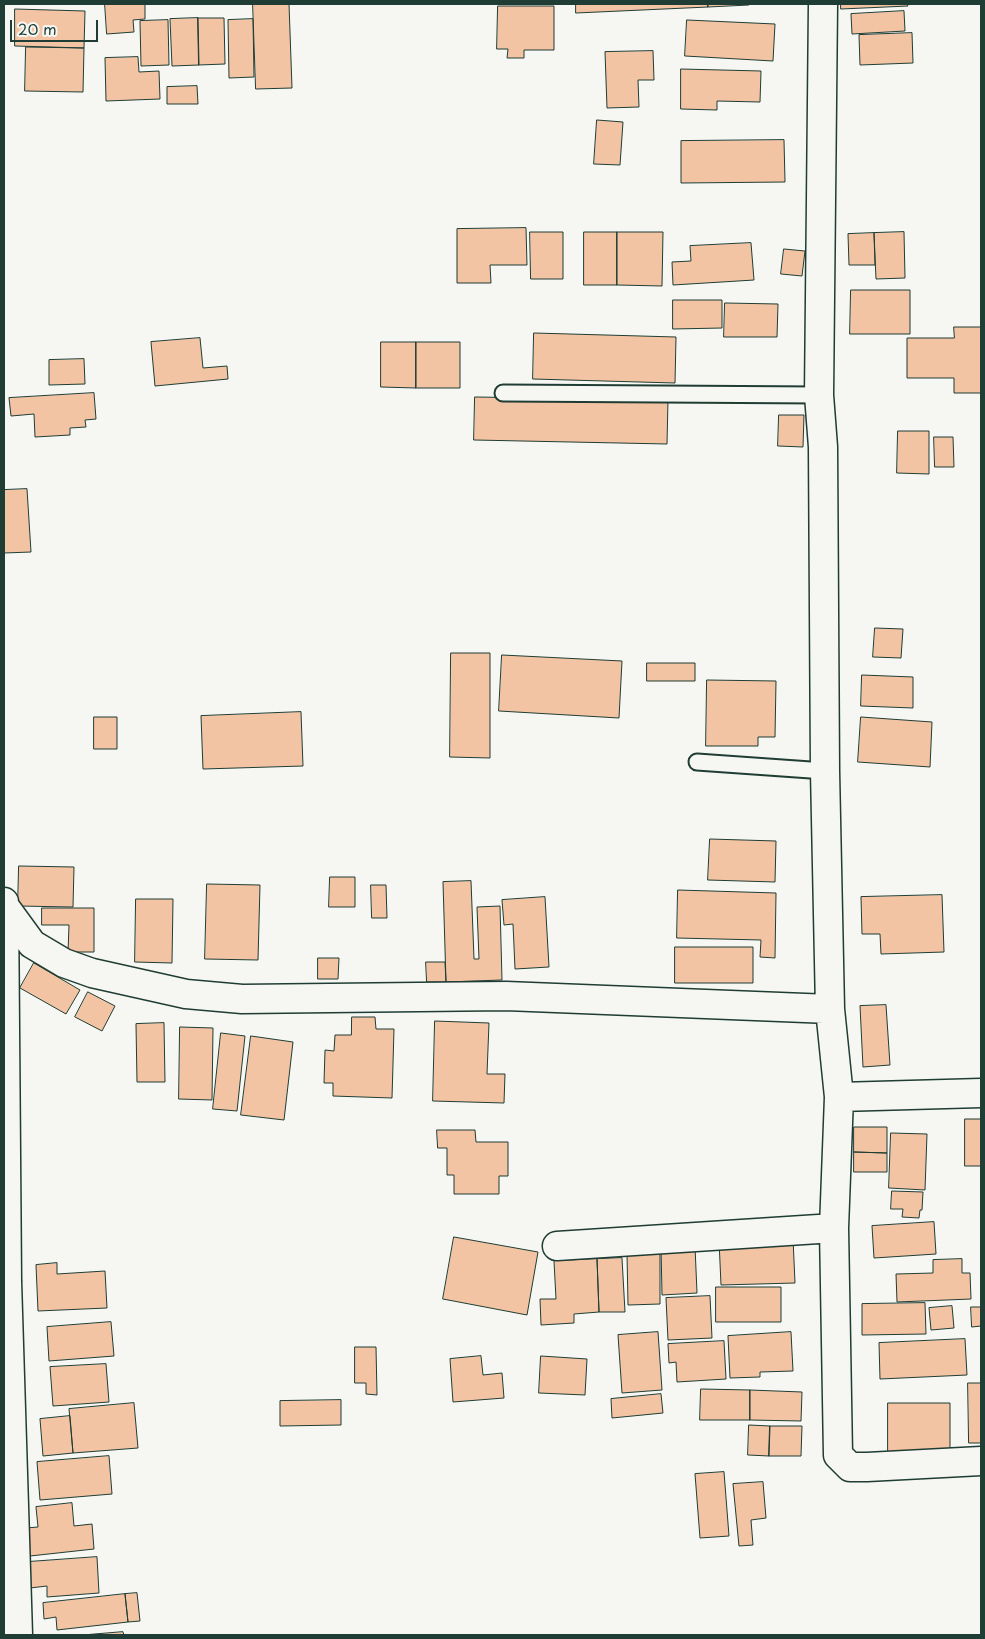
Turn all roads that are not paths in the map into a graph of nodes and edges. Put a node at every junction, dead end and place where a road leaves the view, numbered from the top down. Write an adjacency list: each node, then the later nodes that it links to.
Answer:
1 (822, 4): 3 (street)
2 (503, 393): 3 (lane)
3 (820, 396): 5 (street)
4 (696, 762): 5 (lane)
5 (825, 771): 7 (street)
6 (4, 902): 7 (street); 12 (street)
7 (830, 1009): 9 (street)
8 (981, 1093): 9 (street)
9 (839, 1096): 10 (street)
10 (834, 1228): 11 (street); 13 (street)
11 (557, 1246)
12 (6, 1281): 14 (street)
13 (981, 1462)
14 (18, 1635)

